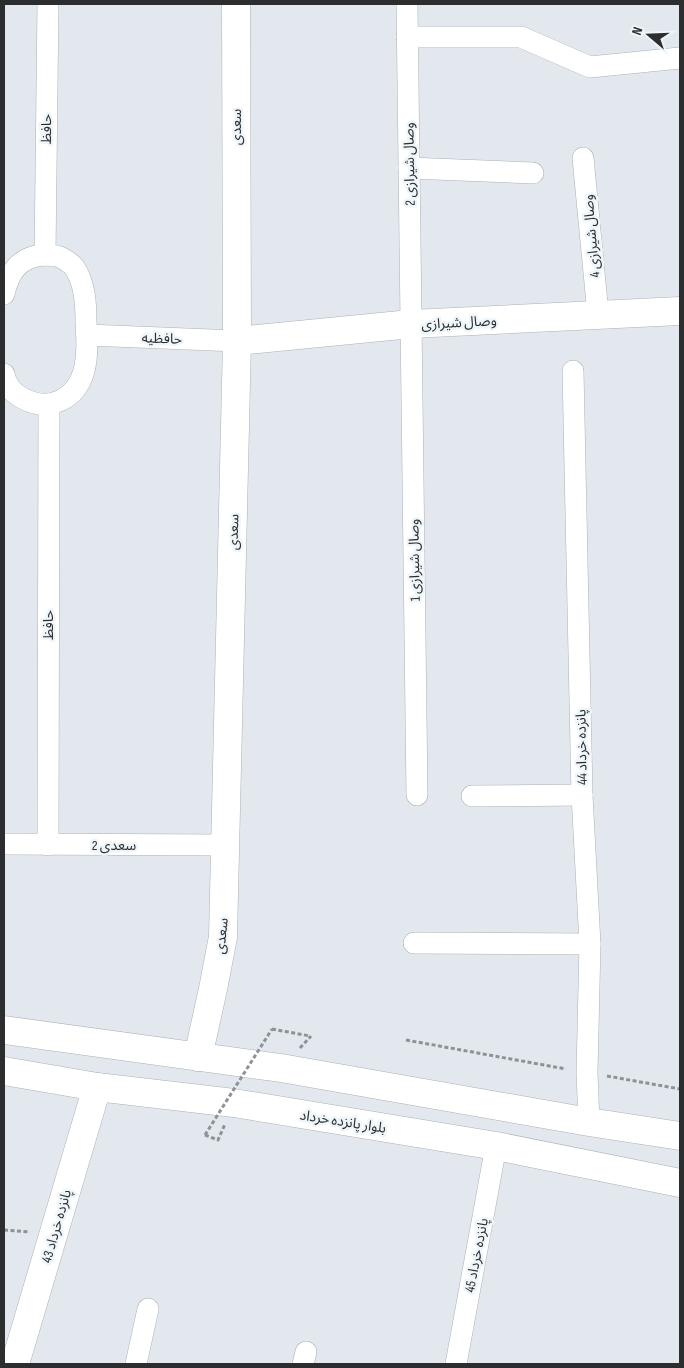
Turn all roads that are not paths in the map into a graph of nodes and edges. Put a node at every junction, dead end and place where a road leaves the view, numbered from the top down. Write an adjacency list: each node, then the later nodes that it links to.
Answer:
1 (48, 4): 9 (street, حافظ)
2 (236, 4): 15 (main road, سعدی)
3 (407, 4): 4 (street, وصال شیرازی 2)
4 (407, 37): 5 (street); 7 (street, وصال شیرازی 2)
5 (680, 58)
6 (583, 158): 12 (street, وصال شیرازی 4)
7 (409, 168): 8 (street); 13 (street, وصال شیرازی 2)
8 (533, 173)
9 (45, 255): 10 (street); 14 (street)
10 (4, 294)
11 (680, 311): 12 (main road, وصال شیرازی)
12 (598, 314): 13 (main road, وصال شیرازی)
13 (411, 324): 15 (main road, وصال شیرازی); 20 (street, وصال شیرازی 1)
14 (87, 335): 15 (street, حافظیه); 18 (street)
15 (237, 341): 24 (main road, سعدی)
16 (573, 371): 19 (street, پانزده خرداد 44)
17 (4, 374): 18 (street)
18 (49, 404): 23 (street, حافظ)
19 (582, 795): 21 (street); 26 (street, پانزده خرداد 44)
20 (417, 796)
21 (472, 796)
22 (4, 844): 23 (street, سعدی 2)
23 (48, 845): 24 (street, سعدی 2)
24 (225, 845): 28 (main road, سعدی)
25 (414, 943): 26 (street)
26 (590, 944): 31 (street, پانزده خرداد 44)
27 (4, 1030): 28 (main road)
28 (198, 1057): 31 (main road)
29 (4, 1071): 30 (main road, بلوار پانزده خرداد)
30 (97, 1087): 33 (main road, بلوار پانزده خرداد); 36 (main road, پانزده خرداد 43)
31 (589, 1122): 32 (main road)
32 (680, 1136)
33 (496, 1146): 34 (main road, بلوار پانزده خرداد); 38 (street, پانزده خرداد 45)
34 (680, 1183)
35 (148, 1309): 37 (street)
36 (16, 1364)
37 (136, 1364)
38 (456, 1364)

